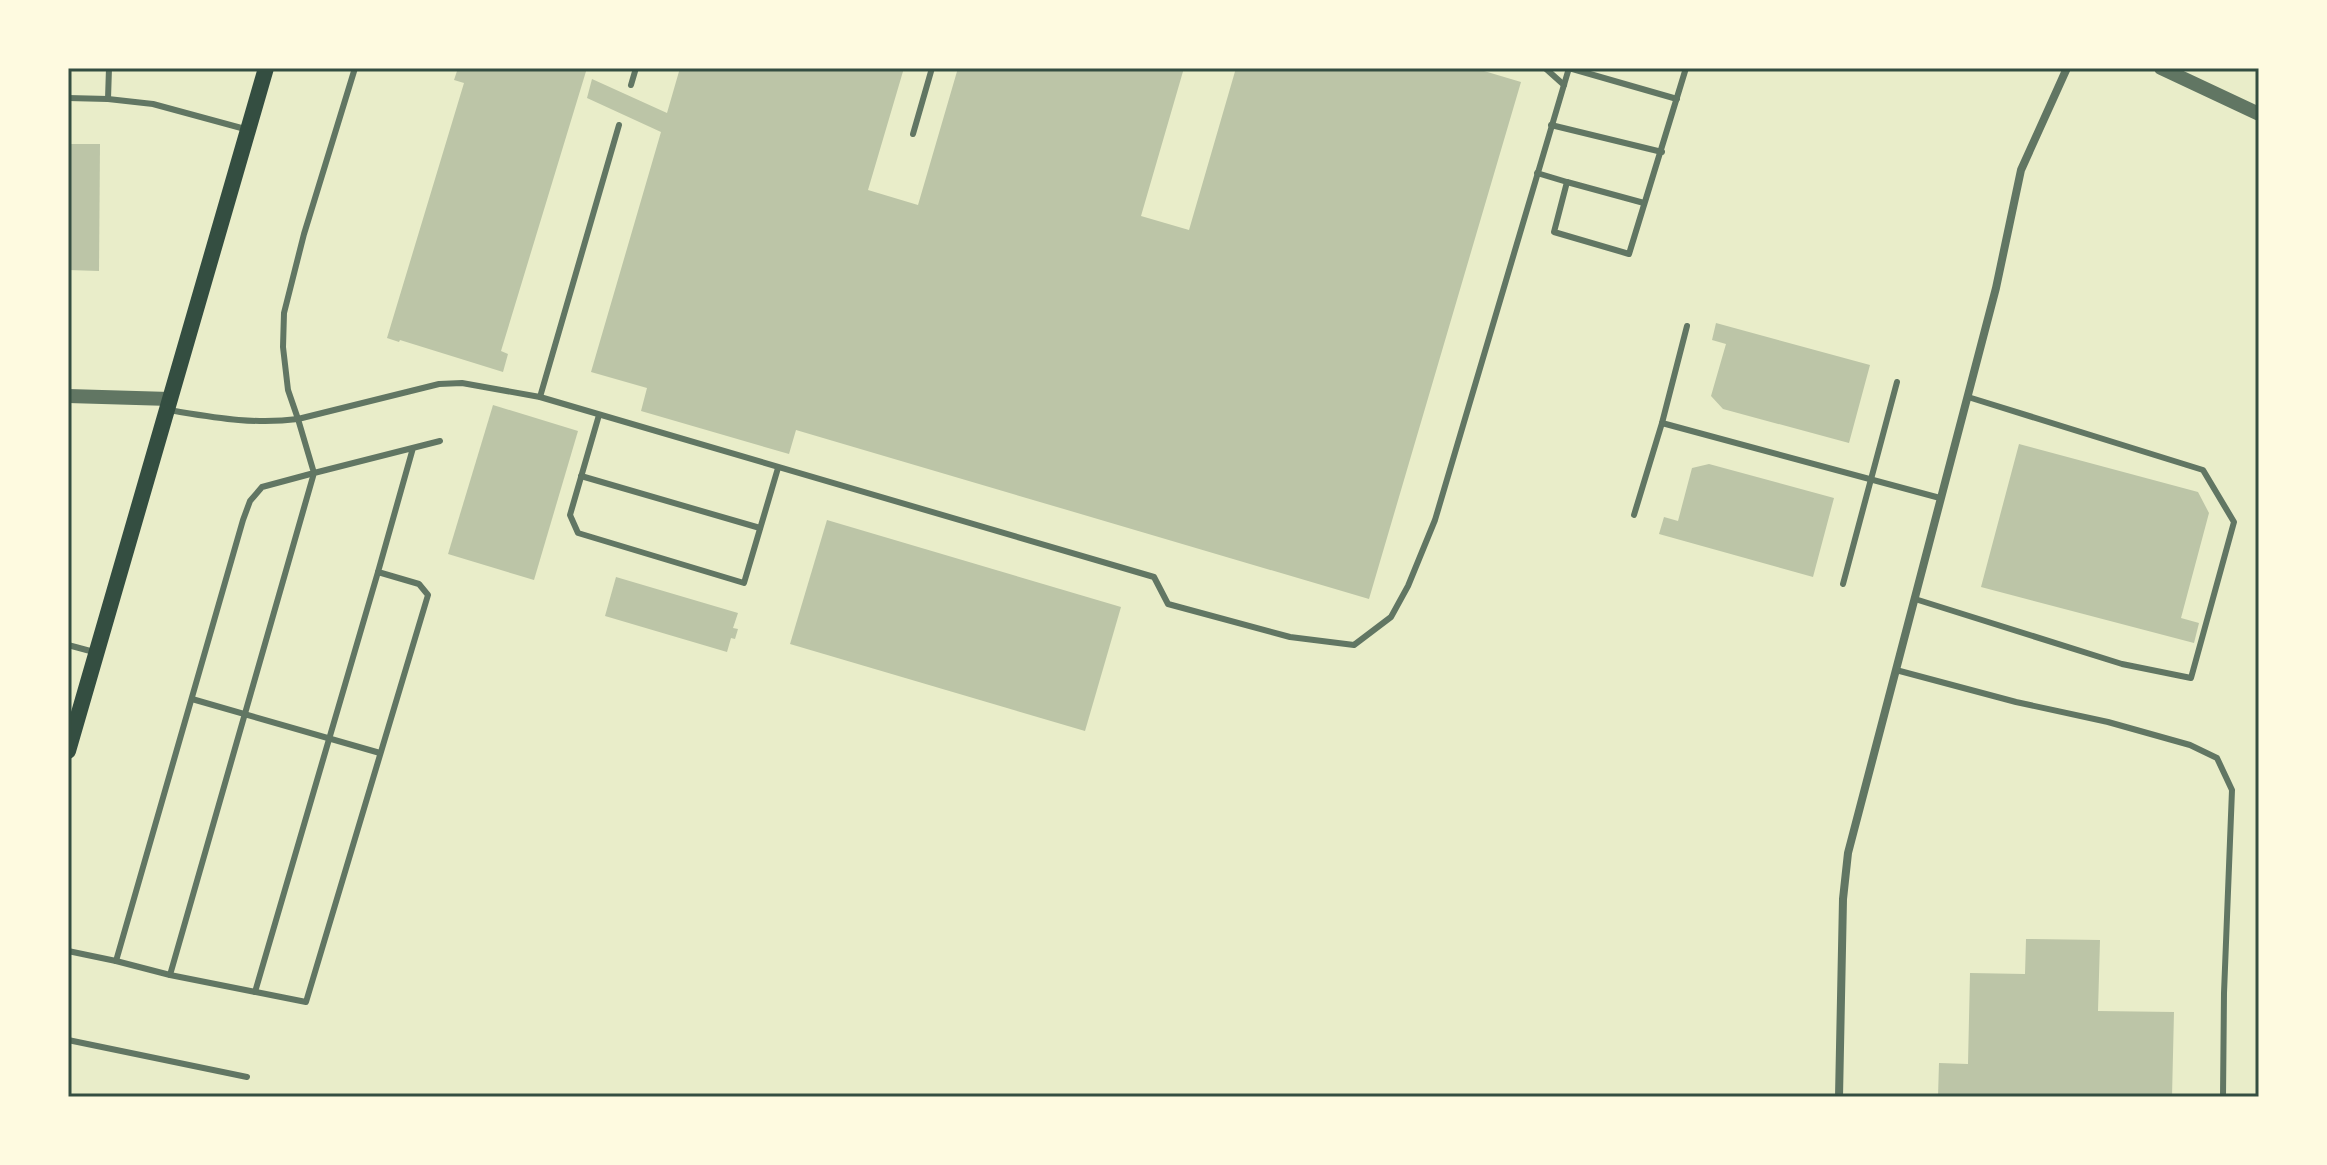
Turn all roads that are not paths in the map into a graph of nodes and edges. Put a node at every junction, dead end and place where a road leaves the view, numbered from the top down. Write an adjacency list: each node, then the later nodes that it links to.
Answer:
1 (109, 68): 13 (lane)
2 (266, 68): 18 (main road)
3 (355, 68): 31 (lane)
4 (636, 68): 10 (lane)
5 (932, 68): 19 (lane)
6 (1545, 68): 11 (lane)
7 (1686, 68): 14 (lane)
8 (2067, 68): 28 (street)
9 (2161, 68): 15 (street)
10 (631, 85)
11 (1564, 85): 14 (lane); 17 (lane)
12 (68, 98): 13 (lane)
13 (108, 99): 18 (lane)
14 (1677, 99): 20 (lane)
15 (2259, 114)
16 (619, 125): 27 (lane)
17 (1551, 125): 20 (lane); 21 (lane)
18 (248, 129): 29 (main road)
19 (913, 134)
20 (1662, 152): 23 (lane)
21 (1537, 173): 22 (lane); 35 (lane)
22 (1567, 182): 23 (lane); 23 (lane)
23 (1644, 203)
24 (1687, 326): 32 (lane)
25 (1897, 382): 38 (lane)
26 (68, 396): 29 (street)
27 (540, 397): 30 (lane); 31 (lane)
28 (1968, 397): 39 (street); 44 (lane)
29 (168, 404): 31 (lane); 46 (main road)
30 (599, 415): 35 (lane); 37 (lane)
31 (298, 419): 36 (lane)
32 (1662, 423): 38 (lane); 40 (lane)
33 (440, 441): 34 (lane)
34 (413, 448): 36 (lane); 42 (lane)
35 (778, 468): 41 (lane)
36 (314, 473): 48 (lane); 49 (lane)
37 (581, 476): 41 (lane); 41 (lane)
38 (1872, 478): 39 (lane); 43 (lane)
39 (1940, 498): 44 (street)
40 (1634, 515)
41 (760, 528)
42 (378, 572): 50 (lane); 52 (lane)
43 (1843, 584)
44 (1915, 599): 47 (street)
45 (68, 645): 46 (lane)
46 (98, 653): 51 (main road)
47 (1896, 670): 59 (street); 60 (lane)
48 (192, 699): 49 (lane); 54 (lane)
49 (244, 714): 50 (lane); 55 (lane)
50 (329, 739): 52 (lane); 56 (lane)
51 (68, 751)
52 (380, 753): 56 (lane)
53 (68, 951): 54 (lane)
54 (116, 961): 55 (lane)
55 (170, 975): 56 (lane)
56 (255, 992)
57 (68, 1040): 58 (lane)
58 (247, 1077)
59 (1839, 1097)
60 (2223, 1097)

